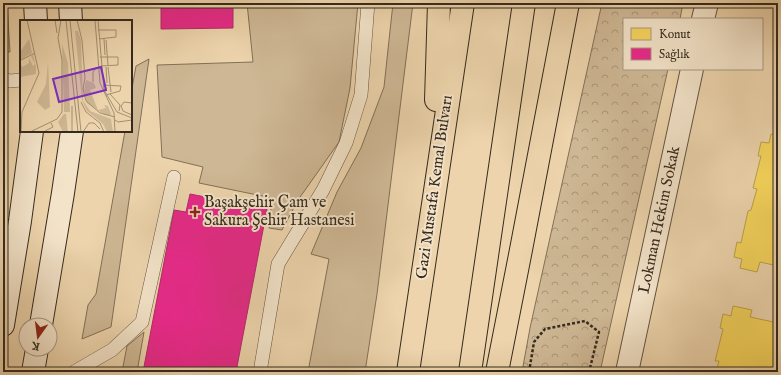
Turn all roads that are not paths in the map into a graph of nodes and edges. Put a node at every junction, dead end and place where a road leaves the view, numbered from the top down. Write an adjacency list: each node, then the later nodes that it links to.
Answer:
1 (35, 3): 10 (street)
2 (70, 3): 11 (street)
3 (368, 3): 24 (lane)
4 (439, 3): 18 (highway)
5 (463, 3): 18 (highway, Gazi Mustafa Kemal Bulvarı)
6 (524, 3): 26 (highway)
7 (568, 3): 27 (highway)
8 (707, 3): 9 (street)
9 (703, 18)
10 (36, 20)
11 (71, 20)
12 (692, 70): 28 (street, Lokman Hekim Sokak)
13 (3, 79): 14 (lane)
14 (20, 80)
15 (32, 132): 20 (street)
16 (72, 132): 19 (street)
17 (174, 177): 23 (lane)
18 (433, 202): 25 (highway, Gazi Mustafa Kemal Bulvarı)
19 (42, 317)
20 (3, 325)
21 (36, 357): 22 (street)
22 (33, 372)
23 (74, 372)
24 (260, 372)
25 (408, 372)
26 (470, 372)
27 (497, 372)
28 (627, 372)

